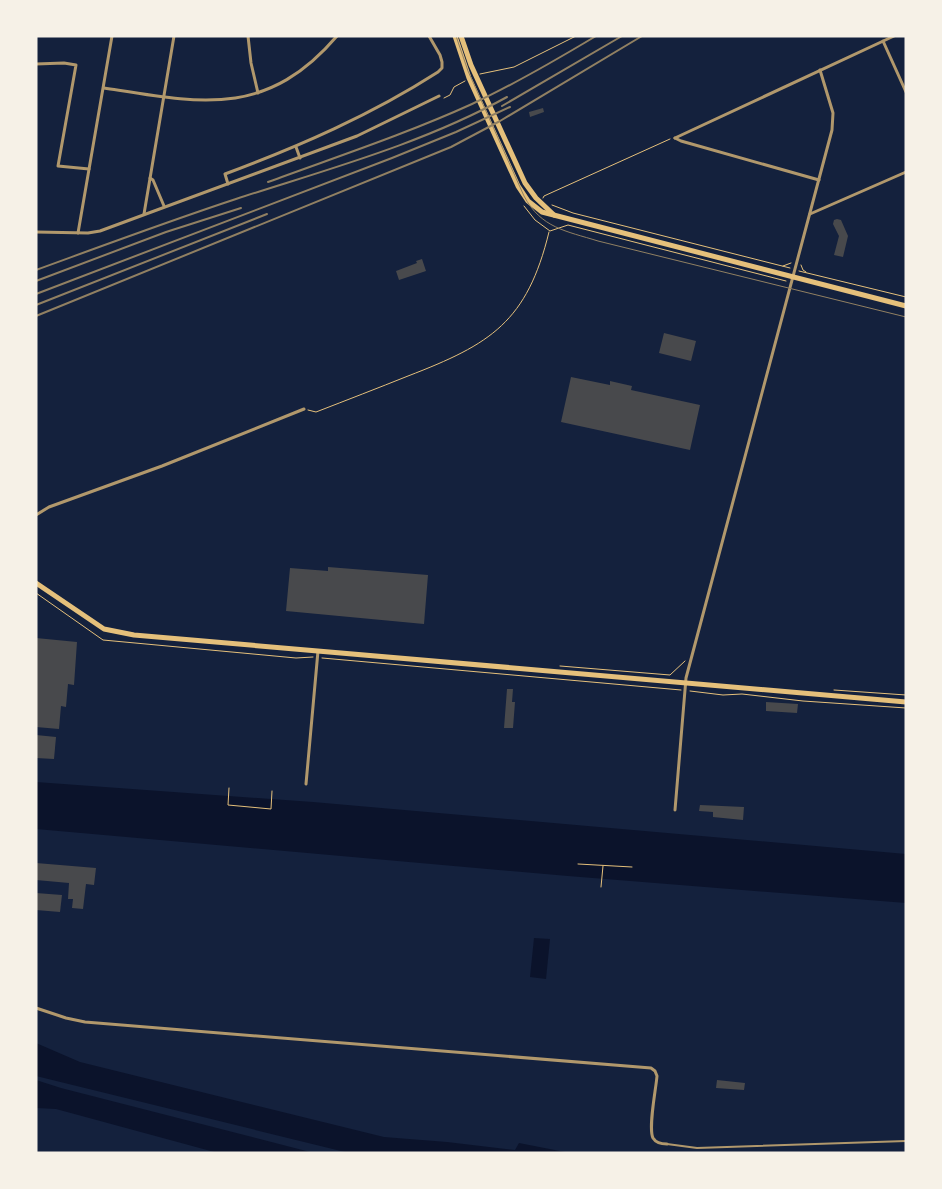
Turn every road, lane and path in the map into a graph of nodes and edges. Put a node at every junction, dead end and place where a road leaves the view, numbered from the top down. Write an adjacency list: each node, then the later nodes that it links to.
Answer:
1 (112, 36): 15 (street)
2 (174, 36): 19 (street)
3 (248, 36): 17 (street)
4 (337, 36): 17 (street)
5 (429, 36): 21 (street)
6 (455, 36): 34 (main road)
7 (461, 36): 28 (main road)
8 (576, 36): 13 (path)
9 (894, 36): 10 (street)
10 (883, 41): 12 (street); 16 (street)
11 (36, 64): 23 (street)
12 (820, 70): 20 (street); 26 (street)
13 (480, 74)
14 (466, 80): 18 (path)
15 (104, 88): 19 (street); 23 (street)
16 (906, 92)
17 (258, 93): 19 (street)
18 (439, 96): 22 (street)
19 (164, 97): 25 (street)
20 (675, 138): 26 (street); 28 (path)
21 (296, 147): 22 (street); 27 (street)
22 (300, 158): 27 (street)
23 (89, 169): 37 (street)
24 (906, 172): 33 (street)
25 (150, 178): 31 (street); 32 (street)
26 (819, 180): 33 (street)
27 (228, 184): 31 (street)
28 (540, 199): 34 (main road)
29 (548, 203): 40 (path)
30 (524, 205): 35 (path)
31 (164, 206): 32 (street)
32 (144, 214): 37 (street)
33 (810, 214): 44 (street)
34 (555, 215): 44 (main road)
35 (550, 231): 45 (path); 48 (path)
36 (36, 232): 37 (street)
37 (78, 233)
38 (792, 263): 40 (path)
39 (801, 265): 43 (path)
40 (780, 266): 41 (path)
41 (786, 268)
42 (803, 272): 43 (path)
43 (809, 273): 46 (path)
44 (793, 277): 47 (main road); 53 (street)
45 (779, 280)
46 (906, 297)
47 (906, 306)
48 (304, 409): 49 (street)
49 (36, 515)
50 (36, 583): 51 (main road)
51 (318, 650): 55 (main road); 60 (street)
52 (320, 658): 56 (path)
53 (691, 662): 54 (path); 55 (street)
54 (670, 675)
55 (685, 682): 58 (main road); 63 (street)
56 (680, 690)
57 (689, 691): 59 (path)
58 (906, 702)
59 (906, 708)
60 (306, 784)
61 (229, 788): 62 (path)
62 (272, 790)
63 (675, 810)
64 (578, 864): 65 (path)
65 (603, 865): 66 (path); 67 (path)
66 (632, 867)
67 (600, 888)
68 (36, 1008): 70 (street)
69 (906, 1141): 70 (lane)
70 (667, 1144)

